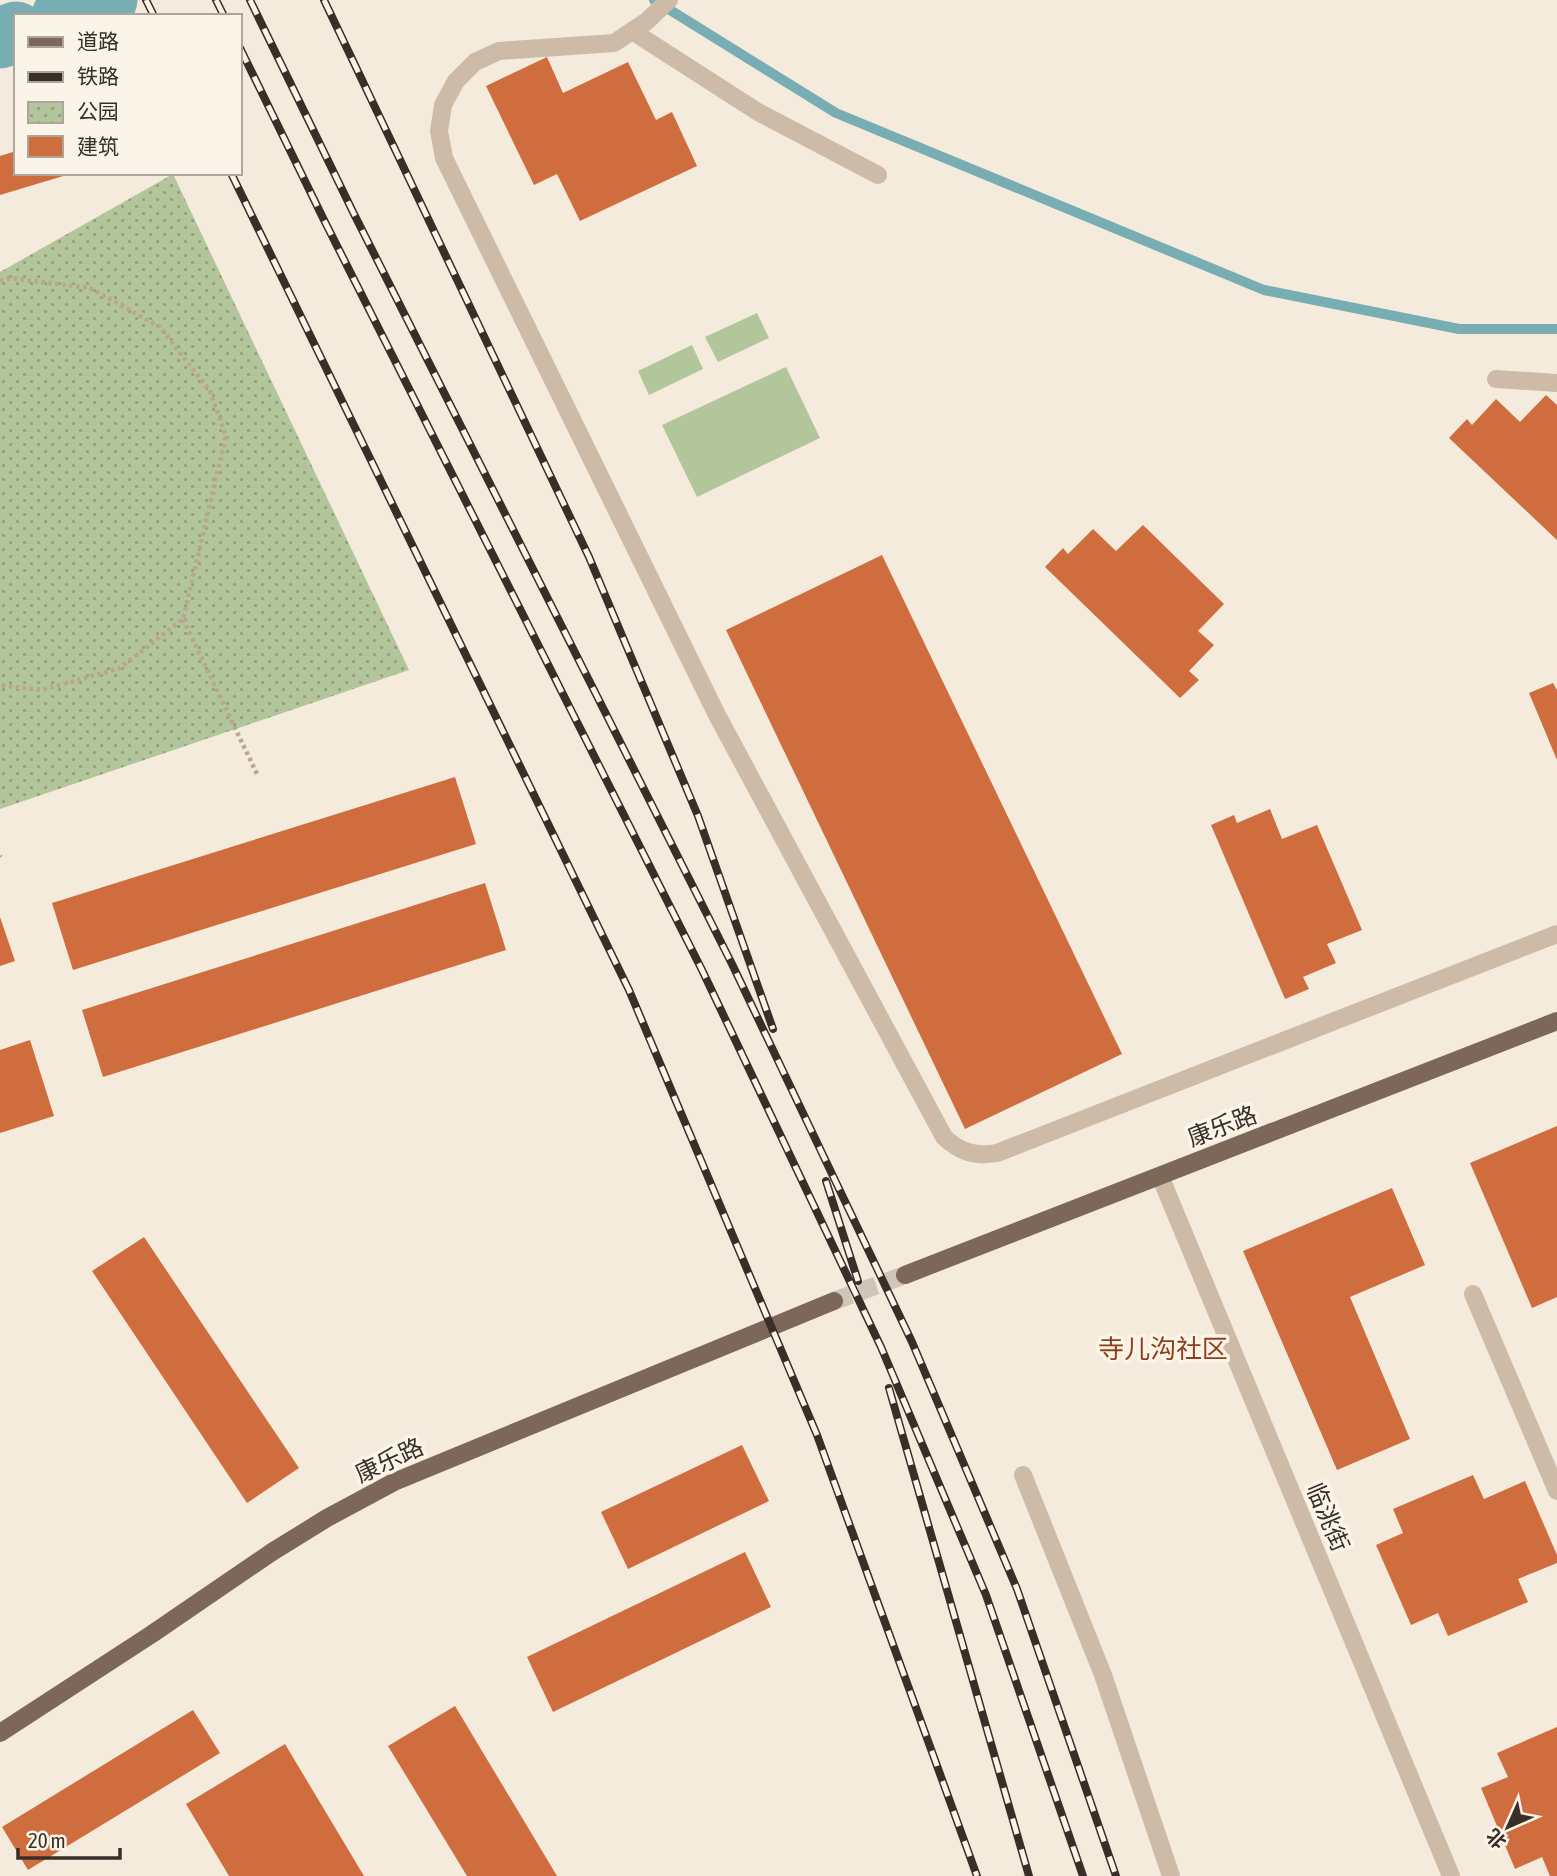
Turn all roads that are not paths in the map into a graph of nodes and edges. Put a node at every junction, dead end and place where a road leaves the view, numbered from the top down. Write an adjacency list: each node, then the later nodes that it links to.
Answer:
1 (669, 0): 2 (street)
2 (640, 26): 3 (street); 6 (street)
3 (878, 175)
4 (1496, 379): 5 (street)
5 (1557, 383)
6 (1557, 934)
7 (1557, 1021): 8 (main road, 康乐路)
8 (1160, 1176): 9 (main road, 康乐路); 16 (street, 临洮街)
9 (905, 1275)
10 (1473, 1294): 13 (street)
11 (834, 1301): 14 (main road, 康乐路)
12 (1023, 1475): 15 (street)
13 (1557, 1491)
14 (0, 1733)
15 (1171, 1876)
16 (1451, 1876)

